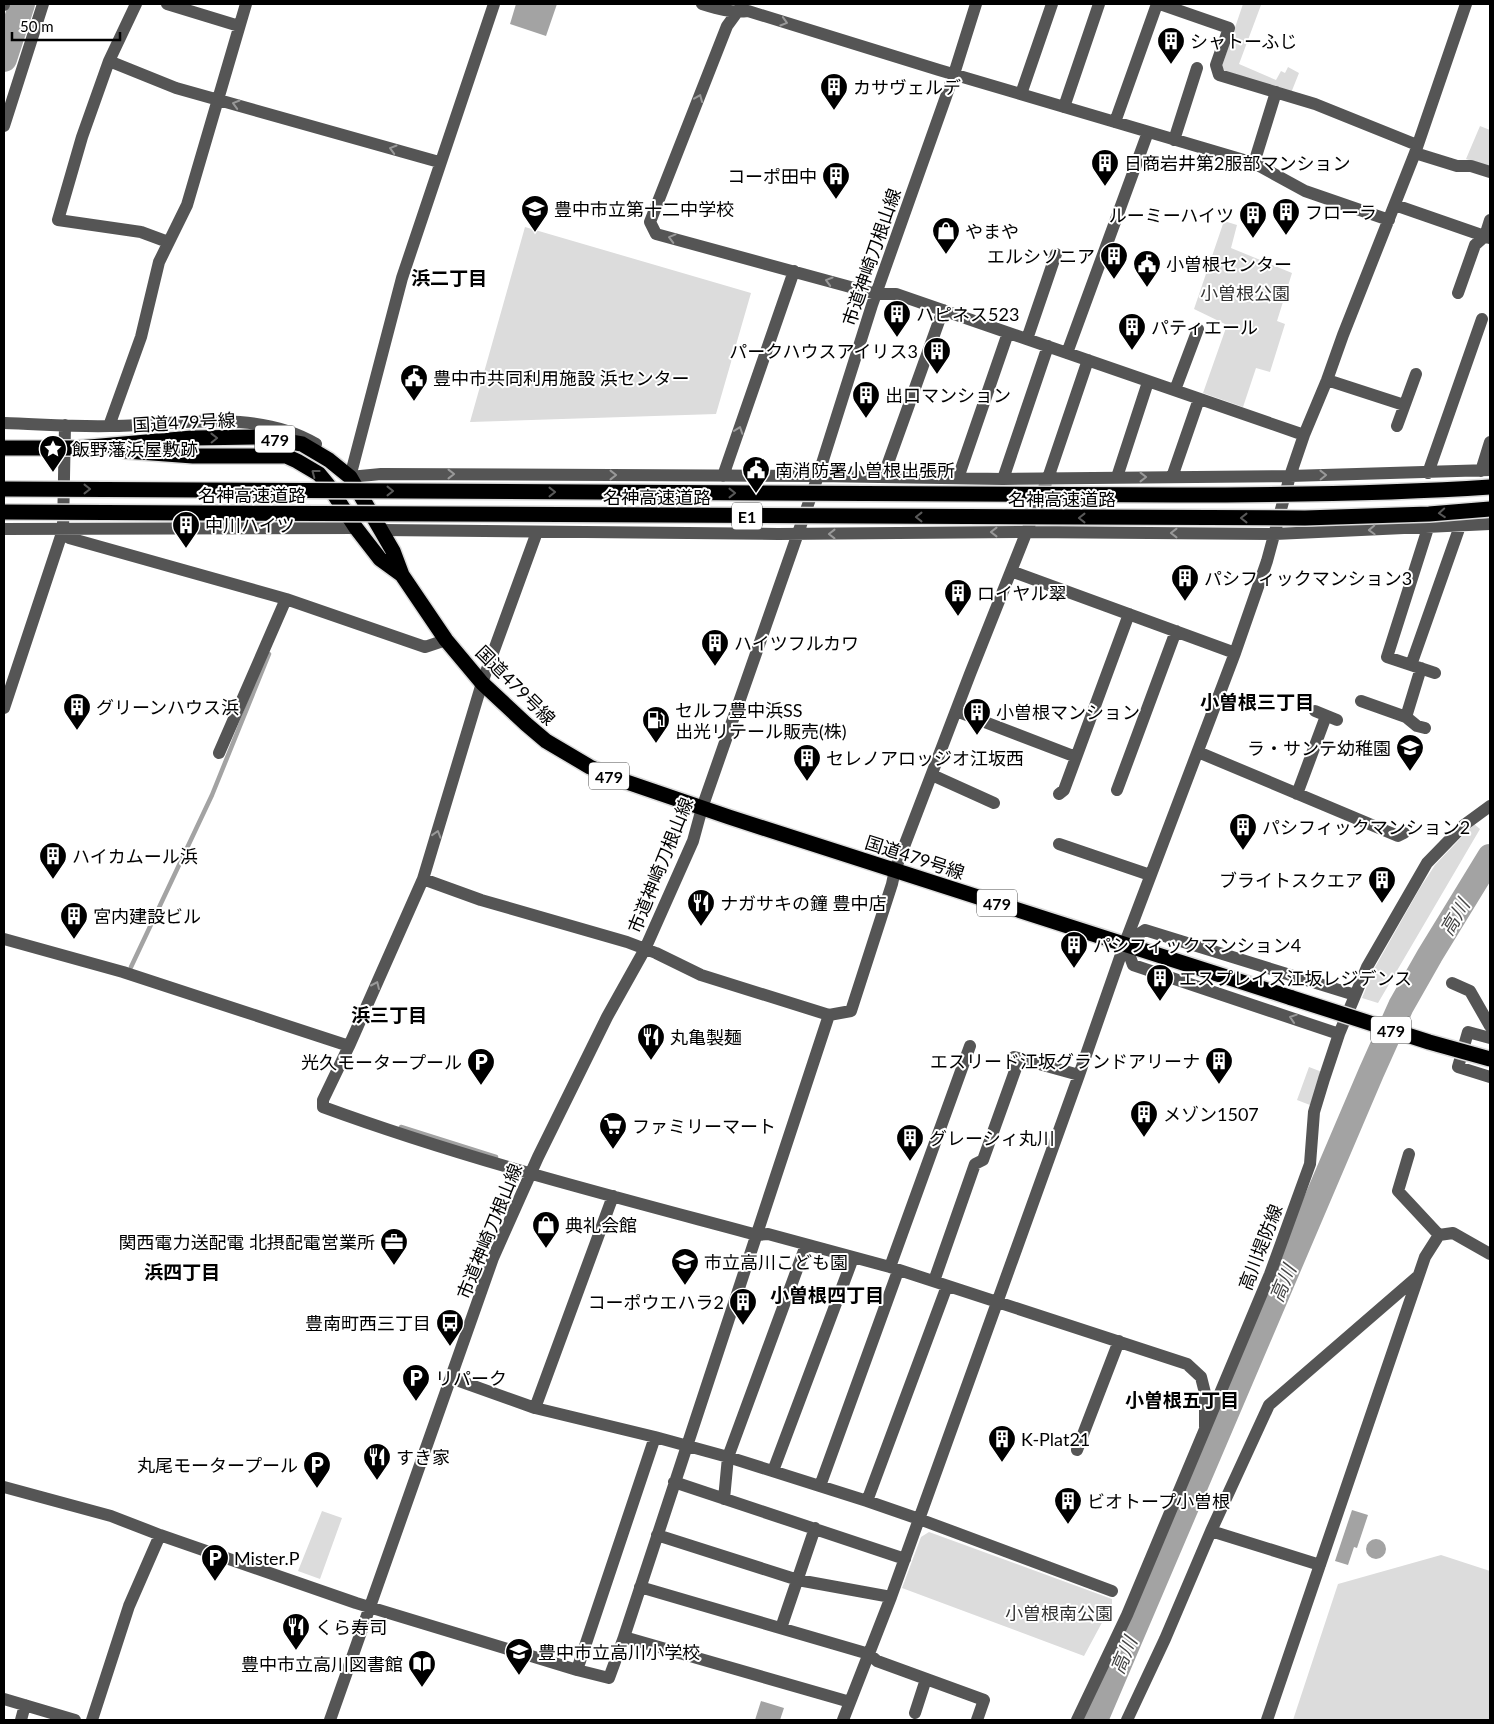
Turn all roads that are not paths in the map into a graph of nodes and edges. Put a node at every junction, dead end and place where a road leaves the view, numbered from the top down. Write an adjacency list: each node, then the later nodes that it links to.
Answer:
1 (43, 4): 22 (street)
2 (136, 4): 14 (street)
3 (167, 4): 13 (street)
4 (246, 4): 13 (street)
5 (494, 4): 26 (street)
6 (702, 4): 12 (street)
7 (976, 4): 16 (street, 市道神崎刀根山線)
8 (1052, 4): 18 (street)
9 (1099, 4): 20 (street)
10 (1158, 4): 17 (street); 21 (street)
11 (1463, 4): 25 (street)
12 (740, 8): 16 (street, one-way to 16); 35 (street, one-way to 12)
13 (239, 26): 19 (street)
14 (109, 61): 19 (street); 33 (street)
15 (1197, 68): 24 (street)
16 (954, 74): 18 (street); 37 (street, 市道神崎刀根山線)
17 (1276, 92): 25 (street); 27 (street)
18 (1021, 94): 20 (street)
19 (217, 98): 26 (street, one-way to 19); 33 (street)
20 (1064, 107): 21 (street)
21 (1115, 122): 23 (street)
22 (4, 126)
23 (1148, 132): 24 (street); 44 (street)
24 (1174, 140): 27 (street)
25 (1416, 149): 28 (street); 29 (street)
26 (440, 162): 65 (street)
27 (1254, 163): 30 (street)
28 (1490, 172)
29 (1395, 205): 30 (street); 32 (street)
30 (1390, 220): 47 (street)
31 (1490, 220): 32 (street)
32 (1488, 237): 36 (street)
33 (168, 242): 54 (street)
34 (1056, 254): 42 (street)
35 (794, 271): 37 (street, one-way to 35); 62 (street, one-way to 35)
36 (1458, 293)
37 (876, 294): 38 (street); 63 (street, 市道神崎刀根山線)
38 (943, 310): 41 (street); 66 (street)
39 (1482, 319): 61 (street)
40 (1198, 329): 49 (street)
41 (1008, 332): 42 (street); 69 (street)
42 (1027, 339): 43 (street)
43 (1048, 346): 44 (street); 71 (street)
44 (1067, 353): 45 (street)
45 (1088, 360): 48 (street); 70 (street)
46 (1416, 374): 51 (street)
47 (1328, 380): 51 (street); 56 (street)
48 (1148, 382): 49 (street); 67 (street)
49 (1175, 390): 50 (street)
50 (1199, 399): 56 (street); 68 (street)
51 (1404, 405): 55 (street)
52 (4, 423): 53 (street)
53 (65, 425): 54 (street); 81 (street)
54 (109, 426): 65 (street)
55 (1397, 426)
56 (1304, 435): 64 (street)
57 (1490, 442): 60 (street)
58 (4, 448): 59 (highway, 国道479号線 / 479, bridge)
59 (78, 448): 65 (highway, 国道479号線 / 479, one-way to 65); 78 (highway, 国道479号線 / 479, one-way to 59)
60 (1486, 471): 61 (street)
61 (1428, 473): 64 (street, one-way to 61)
62 (723, 476): 63 (street); 65 (street, one-way to 62)
63 (818, 476): 66 (street); 85 (street, 市道神崎刀根山線)
64 (1290, 476): 68 (street); 86 (street)
65 (350, 477): 82 (highway, 国道479号線 / 479)
66 (883, 477): 69 (street)
67 (1117, 477): 68 (street, one-way to 68); 70 (street)
68 (1172, 477)
69 (958, 478): 71 (street)
70 (1048, 478): 71 (street); 84 (street)
71 (1003, 479)
72 (1490, 487): 73 (highway, 名神高速道路 / E1, one-way to 72, bridge)
73 (4, 489)
74 (1490, 509): 75 (highway, 名神高速道路 / E1, one-way to 75, bridge)
75 (4, 512)
76 (1490, 524): 77 (street)
77 (1460, 526): 79 (street); 94 (street)
78 (356, 528): 81 (street); 88 (highway, 国道479号線 / 479)
79 (1428, 528): 86 (street, one-way to 86); 94 (street)
80 (4, 529): 81 (street)
81 (63, 530): 89 (street); 98 (street)
82 (381, 530): 83 (street); 88 (highway, 国道479号線 / 479)
83 (537, 532): 85 (street); 96 (street)
84 (1026, 532): 85 (street, one-way to 85); 86 (street, one-way to 84); 87 (street)
85 (797, 534): 112 (street, 市道神崎刀根山線)
86 (1275, 534): 93 (street)
87 (1011, 571): 90 (street); 99 (street)
88 (402, 575): 92 (highway, 国道479号線 / 479)
89 (286, 599): 92 (street); 104 (street)
90 (1129, 614): 91 (street); 105 (street)
91 (1176, 631): 93 (street); 107 (street)
92 (446, 640): 96 (highway, 国道479号線 / 479)
93 (1236, 653): 103 (street)
94 (1416, 667): 95 (street); 101 (street)
95 (1435, 673)
96 (482, 683): 112 (highway, 国道479号線 / 479); 117 (street, one-way to 96)
97 (1361, 701): 101 (street)
98 (4, 708)
99 (956, 711): 105 (street); 106 (street)
100 (1326, 716): 109 (street)
101 (1406, 717): 102 (street)
102 (1425, 728)
103 (1198, 752): 109 (street); 116 (street)
104 (219, 753)
105 (1076, 758): 108 (street)
106 (932, 775): 110 (street); 115 (street)
107 (1117, 790)
108 (1058, 794)
109 (1297, 794): 113 (street)
110 (994, 803)
111 (1490, 806): 122 (street, 高川堤防線)
112 (702, 808): 115 (highway, 国道479号線 / 479); 120 (street, 市道神崎刀根山線)
113 (1404, 833)
114 (1060, 844): 116 (street)
115 (894, 870): 119 (highway, 国道479号線 / 479); 123 (street)
116 (1150, 875): 119 (street)
117 (423, 879): 120 (street); 127 (street, one-way to 117)
118 (4, 939): 127 (street)
119 (1125, 943): 122 (street); 125 (street, one-way to 119); 129 (highway, 国道479号線 / 479, bridge); 130 (street)
120 (645, 949): 123 (street); 133 (street, 市道神崎刀根山線)
121 (1452, 983): 124 (street)
122 (1355, 995): 125 (street, 高川堤防線)
123 (830, 1015): 135 (street)
124 (1490, 1026)
125 (1339, 1034): 148 (street, 高川堤防線)
126 (1490, 1038): 131 (street)
127 (349, 1046): 133 (street)
128 (970, 1046): 140 (street)
129 (1490, 1059)
130 (1079, 1075): 142 (street); 144 (street)
131 (1490, 1077)
132 (1409, 1154): 136 (street)
133 (530, 1173): 134 (street); 146 (street, 市道神崎刀根山線)
134 (612, 1196): 135 (street); 147 (street)
135 (758, 1235): 137 (street); 150 (street)
136 (1439, 1235): 138 (street); 141 (street)
137 (806, 1245): 139 (street); 152 (street)
138 (1490, 1254)
139 (853, 1258): 140 (street); 153 (street)
140 (894, 1269): 142 (street); 155 (street)
141 (1417, 1278): 161 (street); 165 (street)
142 (934, 1281): 143 (street)
143 (947, 1286): 144 (street); 158 (street)
144 (997, 1302): 145 (street); 159 (street)
145 (1119, 1341): 148 (street); 151 (street)
146 (451, 1378): 147 (street); 170 (street, 市道神崎刀根山線)
147 (535, 1408): 149 (street)
148 (1205, 1427): 186 (street, 高川堤防線)
149 (655, 1437): 150 (street); 174 (street)
150 (686, 1446): 152 (street); 154 (street)
151 (1077, 1450)
152 (728, 1457): 153 (street); 157 (street)
153 (773, 1471): 155 (street)
154 (674, 1482): 157 (street); 163 (street)
155 (820, 1486): 158 (street)
156 (4, 1487): 162 (street)
157 (724, 1499): 160 (street)
158 (867, 1501): 159 (street)
159 (919, 1519): 164 (street); 168 (street)
160 (815, 1528): 164 (street); 166 (street)
161 (1211, 1531): 165 (street); 187 (street)
162 (160, 1535): 170 (street); 182 (street)
163 (657, 1535): 166 (street); 167 (street)
164 (905, 1559): 169 (street)
165 (1320, 1565): 188 (street)
166 (798, 1580): 169 (street); 171 (street)
167 (640, 1587): 171 (street); 172 (street)
168 (1112, 1591)
169 (891, 1597): 173 (street)
170 (370, 1607): 174 (street); 183 (street, 市道神崎刀根山線)
171 (781, 1628): 173 (street)
172 (624, 1637): 174 (street); 177 (street)
173 (869, 1654): 175 (street); 177 (street)
174 (577, 1670)
175 (926, 1679): 179 (street); 185 (street)
176 (4, 1699): 178 (street)
177 (850, 1702): 184 (street)
178 (25, 1705): 180 (street); 181 (street)
179 (915, 1713)
180 (20, 1720)
181 (75, 1720)
182 (92, 1720)
183 (330, 1720)
184 (843, 1720)
185 (977, 1720)
186 (1077, 1720)
187 (1127, 1720)
188 (1267, 1720)

